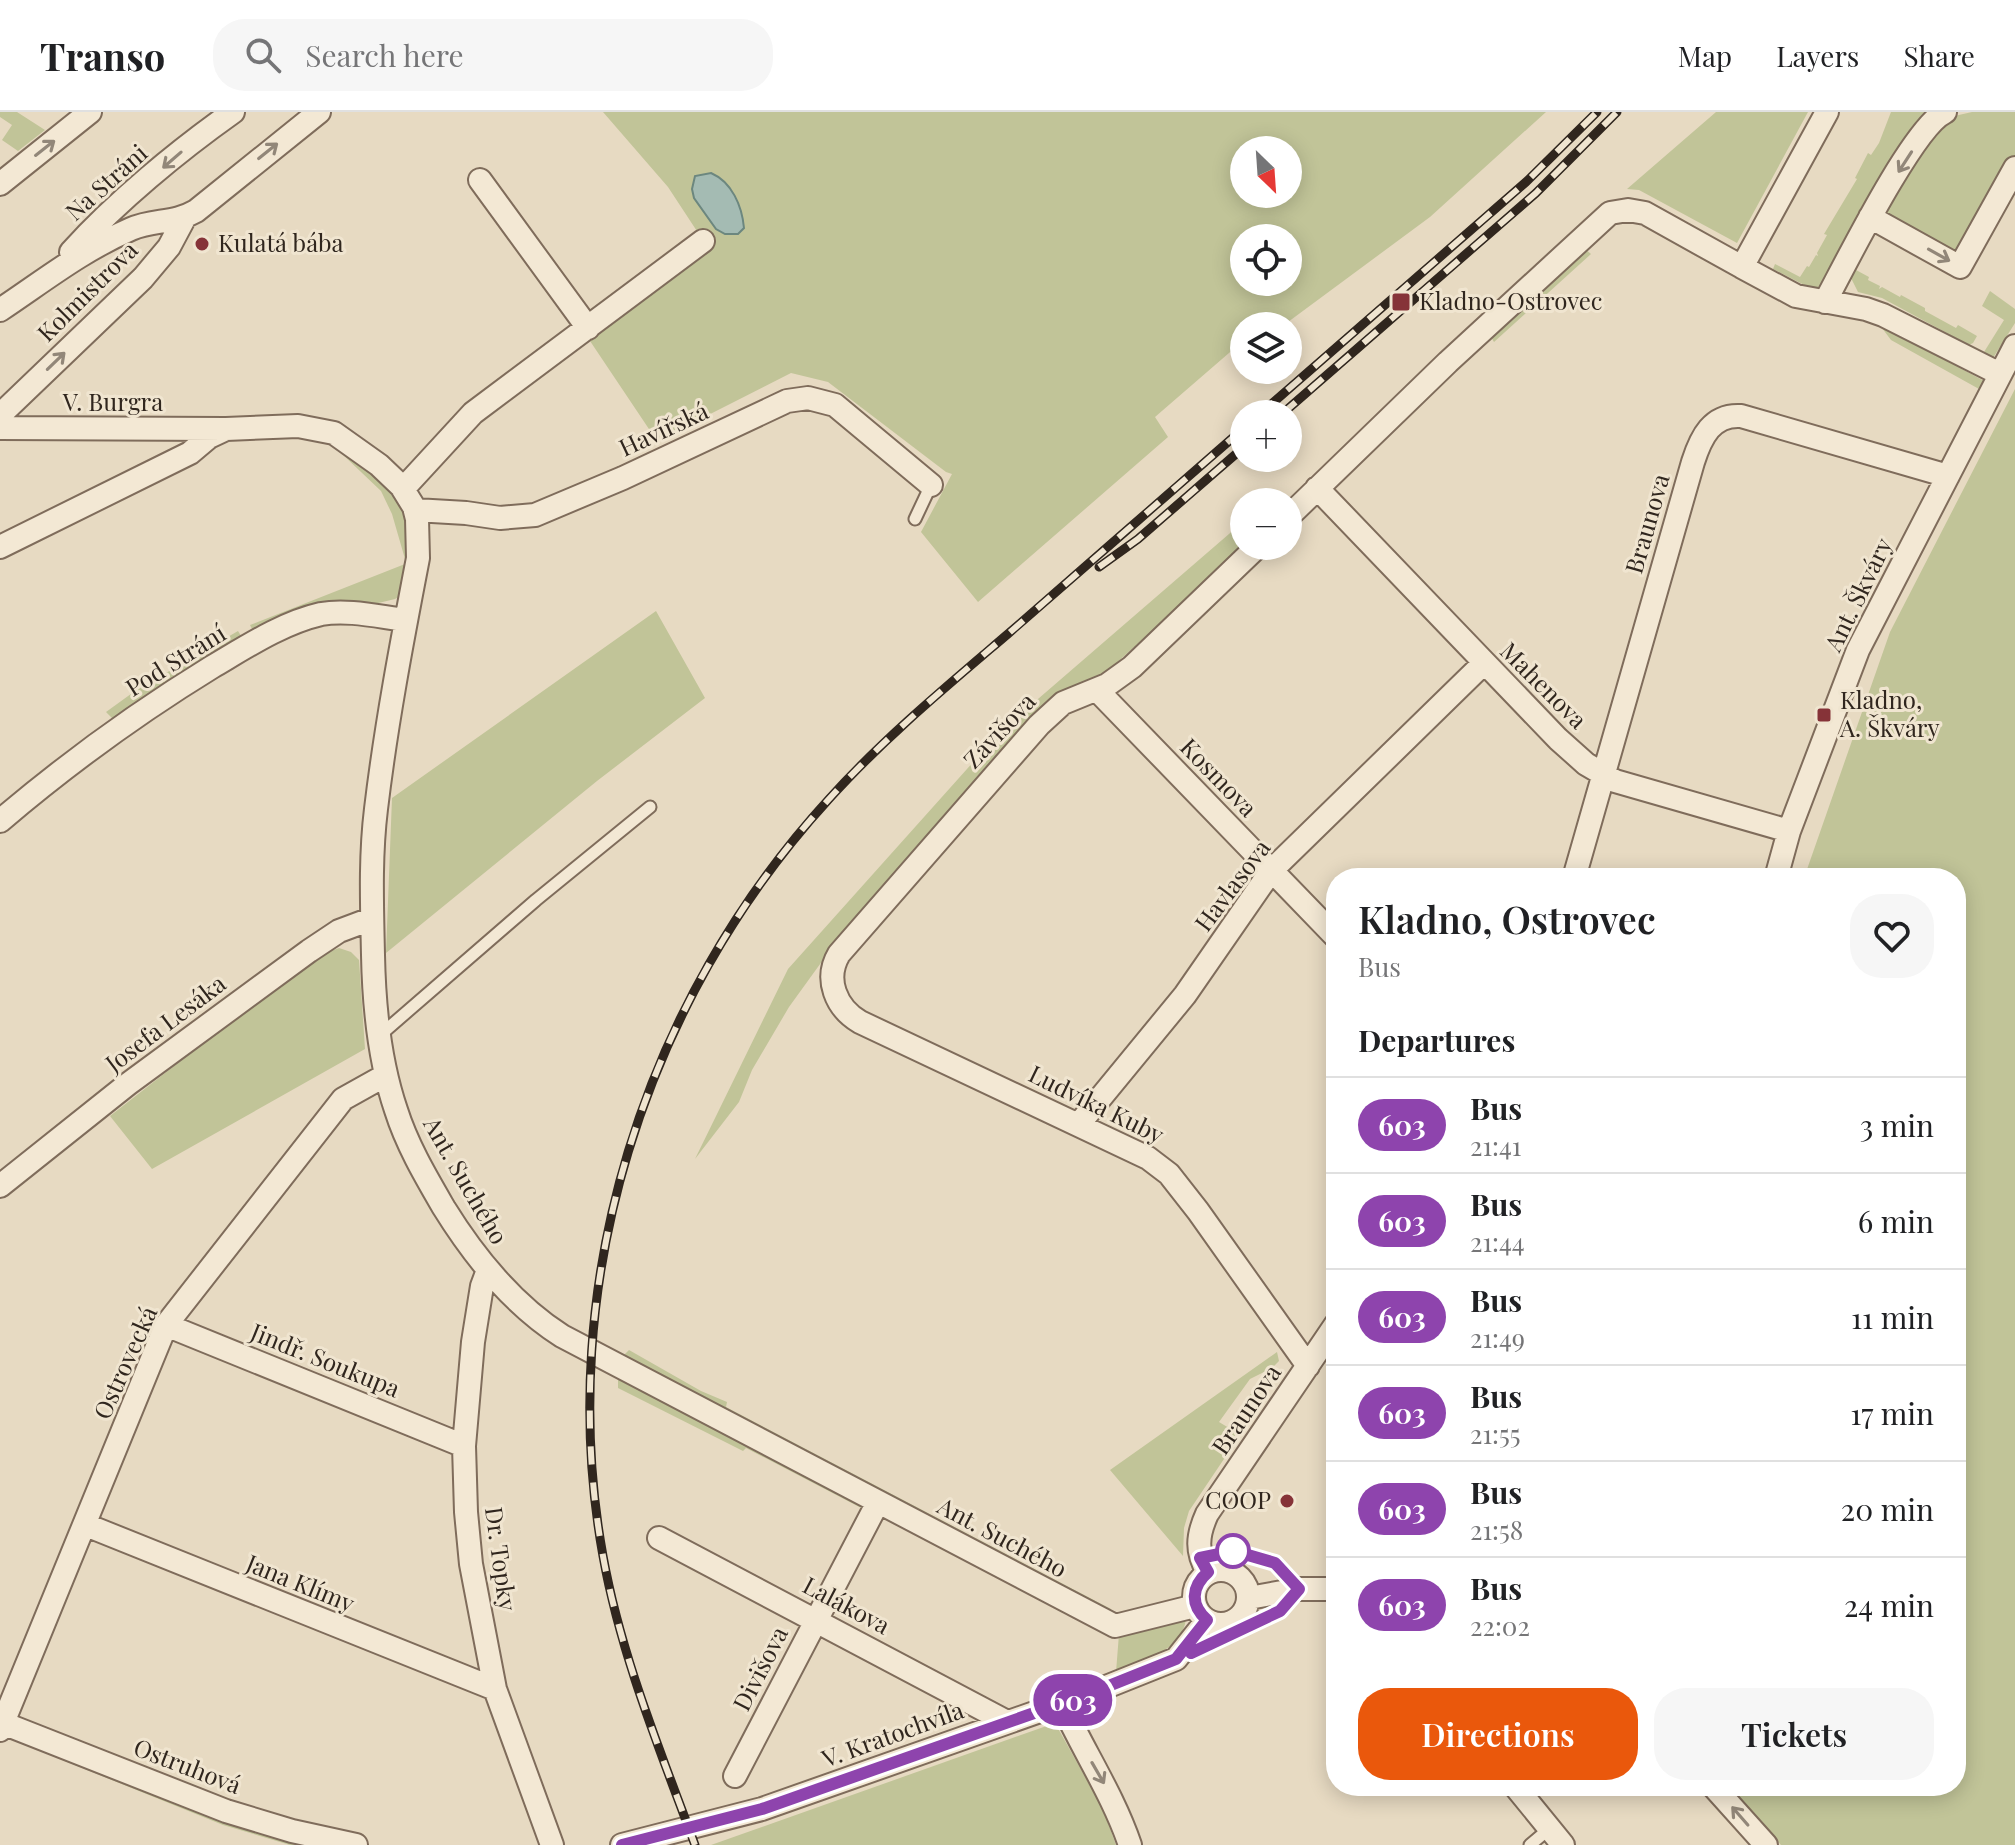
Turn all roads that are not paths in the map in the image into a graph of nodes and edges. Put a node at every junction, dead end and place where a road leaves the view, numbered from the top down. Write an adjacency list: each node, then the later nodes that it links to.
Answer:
1 (90, 112): 8 (street, one-way to 1)
2 (233, 112): 13 (street, Na Stráni, one-way to 13)
3 (319, 112): 9 (street, Kolmistrova, one-way to 3)
4 (1827, 112): 12 (street)
5 (1945, 112): 10 (street, one-way to 10)
6 (2015, 168): 10 (street, one-way to 6)
7 (480, 180): 16 (street)
8 (0, 184)
9 (185, 217): 13 (street, Na Stráni); 19 (street, Kolmistrova, one-way to 9)
10 (1870, 217): 14 (street)
11 (703, 241): 16 (street)
12 (1742, 267): 14 (street); 24 (street)
13 (57, 268): 15 (street, Na Stráni)
14 (1825, 302): 18 (street)
15 (0, 310)
16 (588, 328): 25 (street)
17 (2015, 346): 18 (street, Ant. Škváry)
18 (2000, 374): 22 (street, Ant. Škváry)
19 (0, 415)
20 (0, 428): 21 (street, V. Burgra)
21 (226, 429): 25 (street); 29 (street)
22 (1948, 476): 34 (street, Braunova); 37 (street, Ant. Škváry)
23 (931, 485): 27 (street, Havířská); 28 (lane)
24 (1317, 488): 26 (street); 32 (street, Mahenova)
25 (403, 489): 27 (street)
26 (1302, 503)
27 (415, 510): 31 (street, Ant. Suchého)
28 (915, 519)
29 (0, 547)
30 (1244, 560): 33 (street, Závišova)
31 (406, 620): 36 (street, Pod Strání); 41 (street, Ant. Suchého)
32 (1484, 663): 34 (street, Mahenova); 40 (street, Havlasova)
33 (1097, 690): 40 (street, Kosmova); 43 (street, Závišova)
34 (1603, 775): 37 (street, Mahenova); 38 (street, Braunova)
35 (650, 807): 44 (lane)
36 (0, 821)
37 (1789, 831): 39 (street, Ant. Škváry)
38 (1577, 868)
39 (1779, 868)
40 (1271, 871): 42 (street, Kosmova); 46 (street, Havlasova)
41 (371, 919): 44 (street, Ant. Suchého); 47 (street, Josefa Lesáka)
42 (1326, 927)
43 (836, 996): 46 (street, Ludvíka Kuby)
44 (379, 1036): 45 (street, Ant. Suchého)
45 (386, 1075): 48 (street, Ant. Suchého); 49 (street, Ostrovecká)
46 (1079, 1124): 51 (street, Ludvíka Kuby)
47 (0, 1186)
48 (488, 1270): 52 (street, Dr. Topky); 53 (street, Ant. Suchého)
49 (166, 1325): 52 (street, Jindř. Soukupa); 54 (street, Ostrovecká)
50 (1326, 1339): 51 (street, Braunova)
51 (1308, 1366): 56 (street, Braunova)
52 (464, 1446): 63 (street, Dr. Topky)
53 (878, 1502): 60 (street, Ant. Suchého); 61 (street, Divišova)
54 (86, 1525): 63 (street, Jana Klímy); 66 (street, Ostrovecká)
55 (659, 1538): 61 (street, Lalákova)
56 (1204, 1565): 57 (lane); 59 (street); 60 (street)
57 (1299, 1589): 58 (street); 59 (street); 62 (lane, V. Kratochvíla)
58 (1326, 1589)
59 (1249, 1598): 60 (street, Ant. Suchého)
60 (1201, 1613): 62 (street, V. Kratochvíla)
61 (816, 1619): 65 (street, Lalákova); 67 (street, Divišova)
62 (1176, 1659): 64 (street, V. Kratochvíla)
63 (495, 1689): 72 (street, Dr. Topky)
64 (1062, 1704): 65 (street, V. Kratochvíla); 74 (street, one-way to 74)
65 (1007, 1722): 73 (street, V. Kratochvíla)
66 (1, 1725): 71 (street, Ostruhová)
67 (735, 1776)
68 (1523, 1796): 70 (street)
69 (1722, 1796): 76 (street, one-way to 69)
70 (1556, 1837): 75 (lane)
71 (356, 1845)
72 (552, 1845)
73 (622, 1845)
74 (1130, 1845)
75 (1530, 1845)
76 (1766, 1845)

